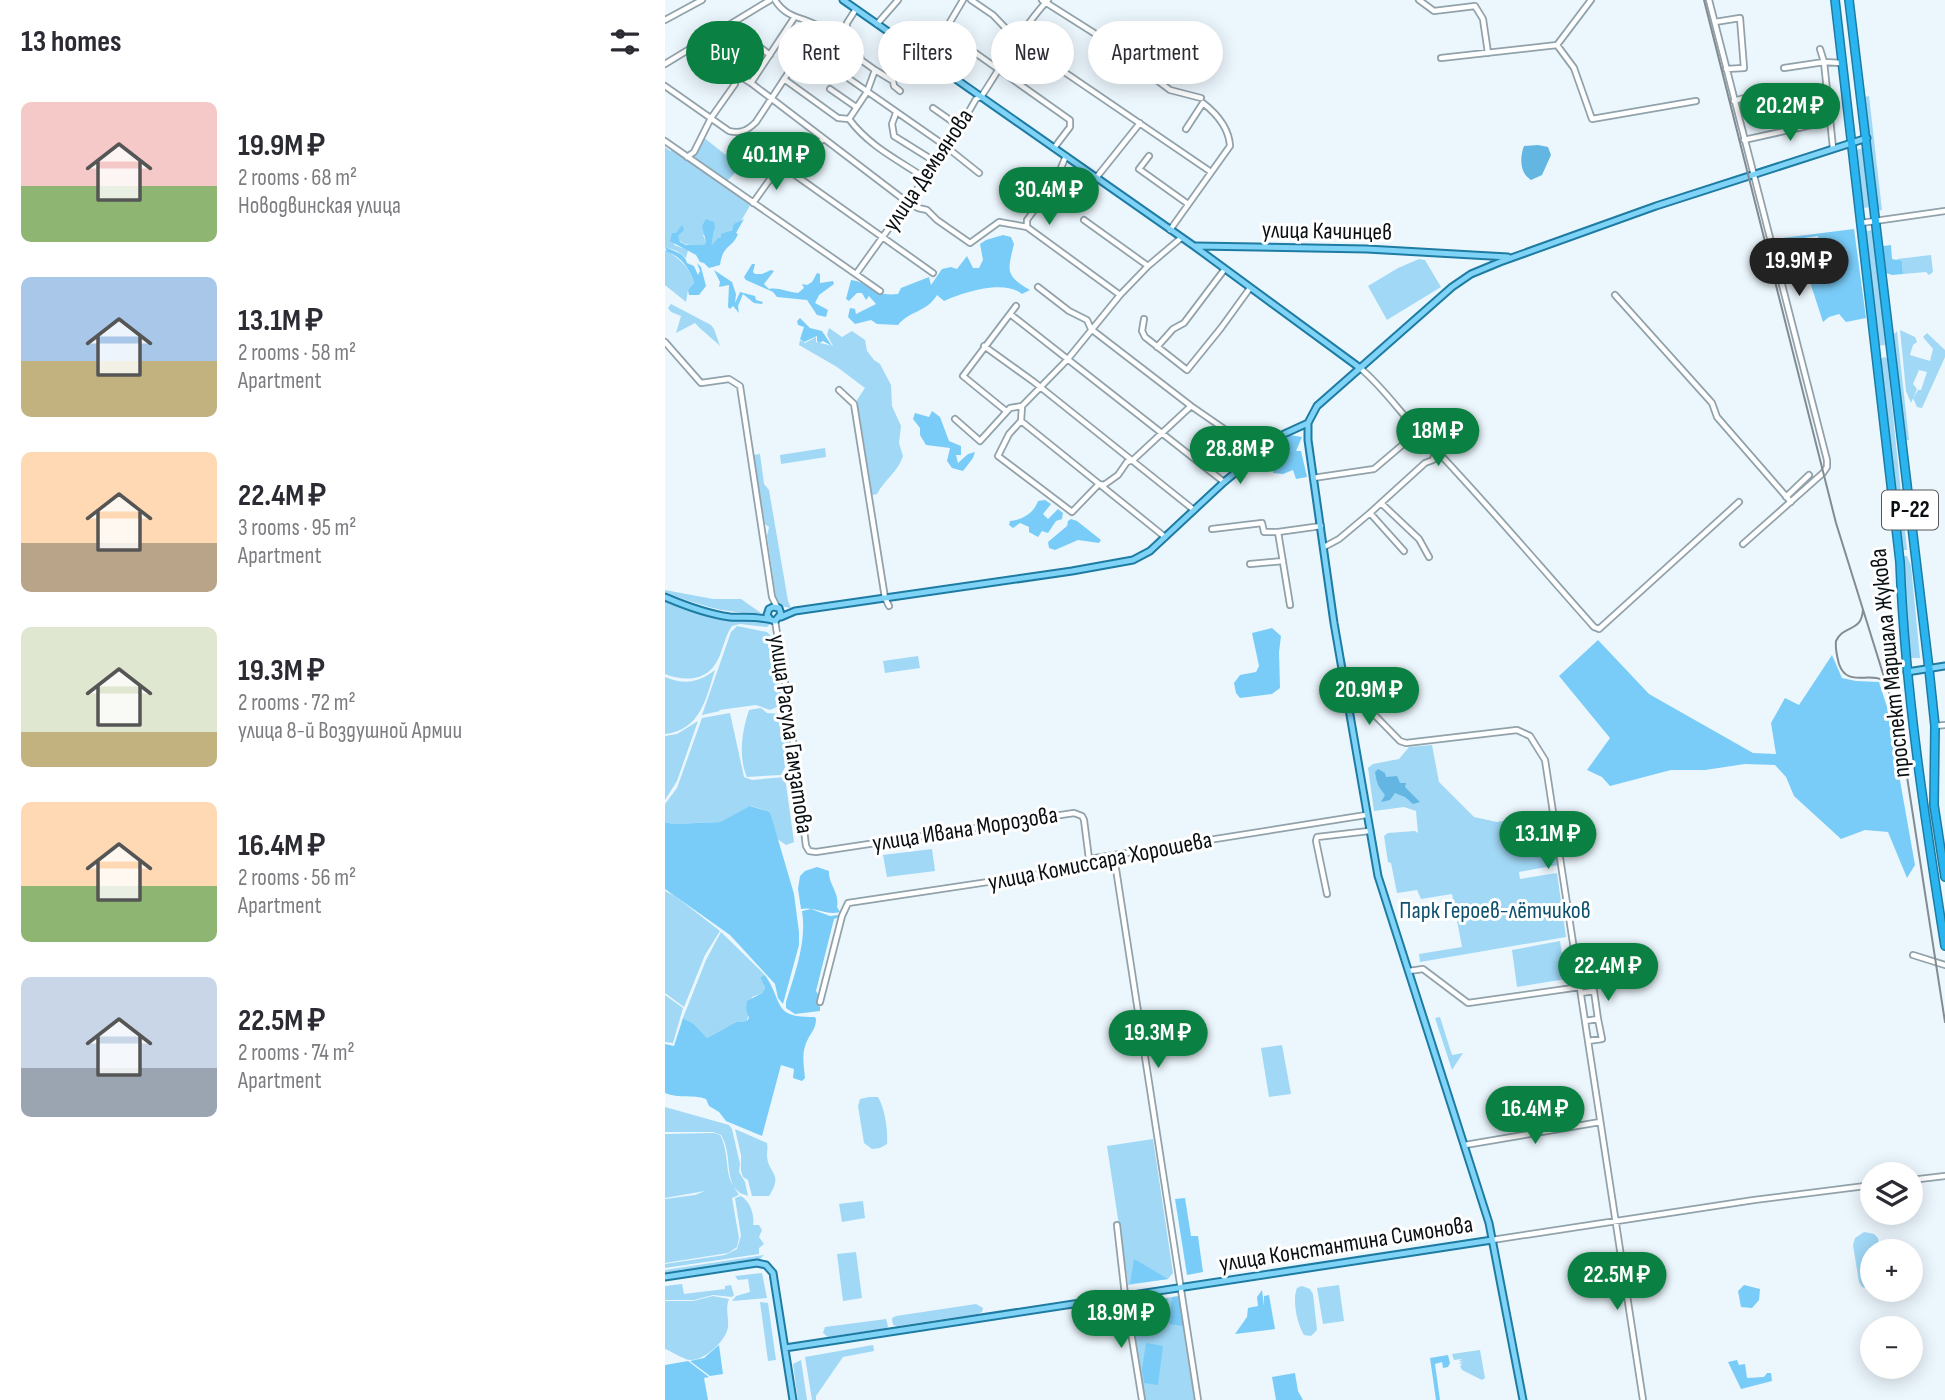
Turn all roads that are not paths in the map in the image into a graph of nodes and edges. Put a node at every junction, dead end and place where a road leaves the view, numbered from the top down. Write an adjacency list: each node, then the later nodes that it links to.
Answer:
1 (702, 0): 15 (street)
2 (772, 0): 14 (street); 16 (street)
3 (843, 0): 13 (main road)
4 (898, 0): 21 (street)
5 (963, 0): 33 (street)
6 (971, 0): 18 (street)
7 (1419, 0): 26 (street)
8 (1591, 0): 22 (street)
9 (1709, 0): 20 (street)
10 (1835, 0): 30 (highway, проспект Маршала Жукова / Р-22)
11 (1849, 0): 64 (highway, проспект Маршала Жукова / Р-22)
12 (1045, 1): 19 (street, улица Демьянова); 51 (street)
13 (856, 9): 21 (main road); 36 (street)
14 (794, 18): 17 (street); 27 (street)
15 (665, 20)
16 (738, 21)
17 (811, 21)
18 (999, 21)
19 (1030, 21)
20 (1715, 22): 35 (street); 35 (street)
21 (877, 24): 50 (main road)
22 (1557, 45): 26 (street); 54 (street)
23 (1820, 49): 29 (street)
24 (764, 50): 27 (street)
25 (686, 52): 31 (street)
26 (1488, 53): 28 (street)
27 (770, 55): 32 (street)
28 (1441, 58)
29 (1824, 62): 30 (street); 34 (street); 60 (street)
30 (1843, 63): 68 (highway, проспект Маршала Жукова / Р-22)
31 (665, 64)
32 (764, 64)
33 (991, 64)
34 (1784, 68)
35 (1727, 69): 53 (street)
36 (875, 70): 47 (street); 48 (street)
37 (1074, 78): 61 (street)
38 (991, 83): 50 (street, улица Демьянова)
39 (735, 84): 58 (street)
40 (752, 84): 52 (street)
41 (781, 84): 52 (street)
42 (791, 84): 59 (street)
43 (856, 84): 48 (street)
44 (1020, 84): 70 (street)
45 (665, 86): 58 (street)
46 (830, 89): 55 (street)
47 (900, 91)
48 (867, 92): 55 (street); 57 (street)
49 (1751, 96): 53 (street)
50 (981, 97): 62 (street, улица Демьянова); 70 (main road)
51 (1201, 98)
52 (771, 100): 58 (street); 65 (street)
53 (1734, 101): 66 (street)
54 (1696, 102)
55 (856, 107): 59 (street)
56 (933, 108): 62 (street)
57 (896, 113): 69 (street); 75 (street)
58 (711, 118): 74 (street)
59 (849, 119): 80 (street)
60 (1830, 121): 66 (street); 71 (street)
61 (1140, 123): 76 (street); 81 (street)
62 (960, 127): 69 (street, улица Демьянова)
63 (1186, 129): 76 (street)
64 (1867, 138): 68 (main road, улица Качинцев); 87 (highway, проспект Маршала Жукова / Р-22)
65 (822, 139): 78 (street); 82 (street)
66 (1744, 140): 79 (street)
67 (665, 141): 74 (street)
68 (1853, 142): 71 (main road, улица Качинцев); 88 (highway, проспект Маршала Жукова / Р-22)
69 (944, 145): 75 (street, улица Демьянова); 77 (street)
70 (1054, 148): 72 (main road)
71 (1833, 148): 79 (main road, улица Качинцев)
72 (1066, 156): 81 (main road); 89 (street)
73 (1149, 156): 84 (street)
74 (687, 158): 83 (street)
75 (934, 161): 80 (street, улица Демьянова)
76 (1211, 172): 84 (street)
77 (979, 173)
78 (798, 175): 83 (street); 91 (street)
79 (1755, 175): 94 (main road, улица Качинцев); 134 (street)
80 (925, 178): 82 (street, улица Демьянова)
81 (1096, 178): 90 (main road)
82 (907, 202): 89 (street); 91 (street, улица Демьянова)
83 (753, 204): 98 (street)
84 (1188, 204): 90 (street)
85 (1945, 211): 87 (street)
86 (1084, 220): 95 (street)
87 (1877, 221): 88 (street); 111 (highway, проспект Маршала Жукова / Р-22)
88 (1861, 223): 112 (highway, проспект Маршала Жукова / Р-22)
89 (1027, 227): 102 (street)
90 (1170, 230): 92 (main road)
91 (883, 236): 97 (street); 98 (street, улица Демьянова)
92 (1181, 238): 93 (main road); 95 (street)
93 (1194, 246): 94 (main road, улица Качинцев); 96 (main road)
94 (1514, 257): 114 (main road)
95 (1147, 266): 102 (street)
96 (1224, 270): 100 (main road); 110 (street)
97 (933, 273)
98 (856, 274): 101 (street)
99 (1038, 287): 107 (street)
100 (1250, 288): 110 (street); 114 (main road)
101 (880, 291)
102 (1120, 295): 107 (street)
103 (1615, 295): 132 (street)
104 (1016, 306): 105 (street)
105 (1010, 314): 109 (street); 113 (street)
106 (1144, 319): 110 (street)
107 (1091, 329): 113 (street); 118 (street)
108 (665, 342): 149 (street, улица Расула Гамзатова)
109 (984, 346): 115 (street); 119 (street)
110 (1157, 346)
111 (1891, 351): 112 (highway); 159 (highway, проспект Маршала Жукова / Р-22)
112 (1876, 352): 160 (highway, проспект Маршала Жукова / Р-22)
113 (1067, 360): 115 (street); 124 (street)
114 (1360, 368): 122 (main road); 123 (street)
115 (1041, 387): 117 (street); 127 (street)
116 (839, 390): 150 (street)
117 (1022, 406): 119 (street); 121 (street)
118 (1191, 406): 124 (street); 126 (street)
119 (1006, 411): 120 (street)
120 (955, 419)
121 (1021, 421): 131 (street); 131 (street)
122 (1308, 423): 126 (main road); 129 (main road)
123 (1417, 430): 125 (street); 129 (street)
124 (1161, 433): 127 (street); 130 (street)
125 (1436, 448): 133 (street); 135 (street)
126 (1259, 453): 130 (main road)
127 (1133, 460): 131 (street); 136 (street)
128 (1809, 475): 132 (street)
129 (1313, 478): 138 (main road)
130 (1224, 482): 136 (main road)
131 (1098, 484): 141 (street)
132 (1786, 496): 134 (street)
133 (1739, 502)
134 (1791, 502): 142 (street)
135 (1381, 503): 137 (street); 145 (street)
136 (1194, 510): 141 (main road)
137 (1370, 513): 143 (street); 144 (street)
138 (1321, 526): 140 (street); 143 (main road)
139 (1212, 529): 140 (street)
140 (1278, 532): 146 (street)
141 (1165, 537): 150 (main road)
142 (1743, 544)
143 (1324, 547): 161 (main road)
144 (1404, 551)
145 (1429, 557)
146 (1283, 561): 147 (street); 151 (street)
147 (1249, 564)
148 (665, 597): 156 (main road)
149 (772, 597): 153 (street, улица Расула Гамзатова); 154 (street, улица Расула Гамзатова)
150 (885, 598): 152 (street); 155 (main road)
151 (1290, 605)
152 (889, 606)
153 (778, 608): 154 (main road); 155 (main road); 157 (main road)
154 (768, 610): 156 (main road); 157 (main road)
155 (795, 611): 157 (main road)
156 (752, 617): 157 (main road)
157 (775, 619): 166 (street, улица Расула Гамзатова)
158 (1945, 666): 159 (main road)
159 (1929, 669): 160 (main road); 163 (highway, проспект Маршала Жукова / Р-22)
160 (1907, 672): 171 (highway, проспект Маршала Жукова / Р-22)
161 (1345, 688): 164 (main road); 175 (street)
162 (1945, 725): 163 (street)
163 (1935, 726): 169 (highway, проспект Маршала Жукова / Р-22)
164 (1366, 815): 165 (main road); 167 (street, улица Комиссара Хорошева)
165 (1369, 831): 170 (street); 174 (main road)
166 (806, 846): 168 (street, улица Ивана Морозова)
167 (1114, 856): 168 (street, улица Комиссара Хорошева); 189 (street)
168 (1089, 859): 176 (street, улица Комиссара Хорошева)
169 (1945, 877)
170 (1327, 894)
171 (1945, 946)
172 (1913, 955): 173 (street)
173 (1945, 965)
174 (1409, 971): 175 (street); 181 (main road)
175 (1580, 990): 177 (street); 178 (street)
176 (820, 1002)
177 (1598, 1019): 178 (street); 179 (street)
178 (1585, 1021): 179 (street)
179 (1588, 1041): 180 (street)
180 (1600, 1122): 181 (street); 185 (street)
181 (1465, 1145): 187 (main road)
182 (1945, 1176): 183 (street)
183 (1923, 1179)
184 (1860, 1187): 185 (street, улица Константина Симонова)
185 (1616, 1221): 187 (street, улица Константина Симонова); 196 (street)
186 (1117, 1225): 190 (street)
187 (1492, 1240): 189 (main road, улица Константина Симонова); 195 (main road)
188 (665, 1277): 191 (main road)
189 (1180, 1287): 190 (main road, улица Константина Симонова); 194 (street)
190 (1125, 1295): 191 (main road, улица Константина Симонова); 193 (street)
191 (785, 1348): 192 (main road)
192 (793, 1400)
193 (1142, 1400)
194 (1198, 1400)
195 (1523, 1400)
196 (1643, 1400)

